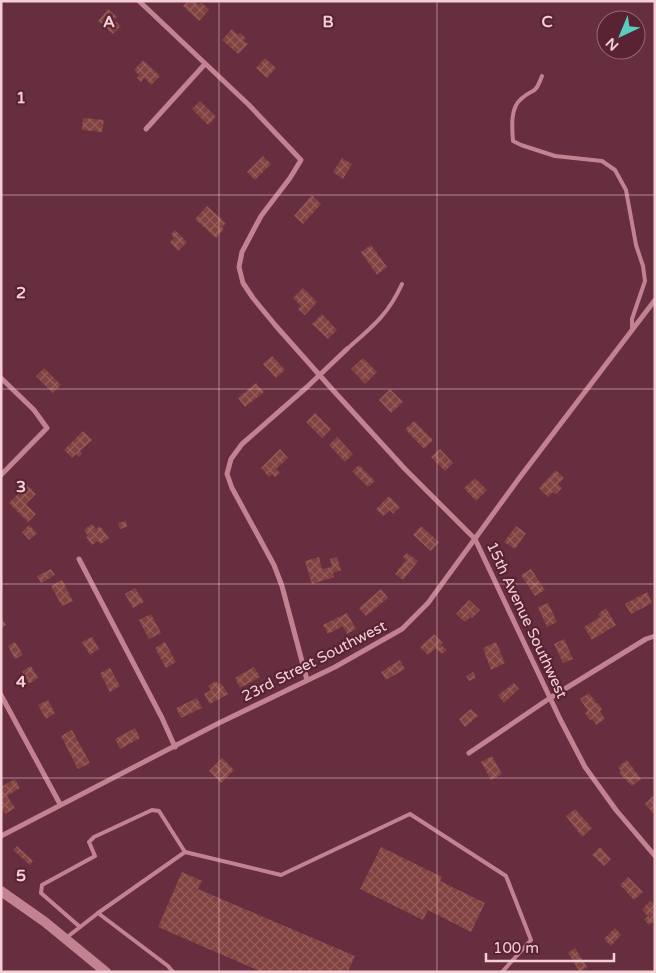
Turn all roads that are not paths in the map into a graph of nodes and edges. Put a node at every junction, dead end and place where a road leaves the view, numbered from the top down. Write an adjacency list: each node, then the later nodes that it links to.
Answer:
1 (139, 1): 2 (street)
2 (205, 64): 4 (street); 9 (street, 15th Avenue Southwest)
3 (542, 76): 7 (lane)
4 (146, 129)
5 (402, 284): 8 (lane)
6 (655, 300): 7 (street, 23rd Street Southwest)
7 (632, 330): 12 (street, 23rd Street Southwest)
8 (347, 349): 9 (street)
9 (320, 375): 12 (street, 15th Avenue Southwest); 15 (street)
10 (1, 378): 11 (street)
11 (1, 475)
12 (476, 539): 15 (street, 23rd Street Southwest); 17 (street, 15th Avenue Southwest)
13 (80, 558): 18 (street)
14 (655, 636): 17 (street)
15 (307, 680): 18 (street, 23rd Street Southwest)
16 (1, 695): 20 (street)
17 (550, 698): 19 (street); 23 (street, 15th Avenue Southwest)
18 (175, 747): 20 (street, 23rd Street Southwest)
19 (469, 753)
20 (60, 804): 21 (street, 23rd Street Southwest)
21 (1, 836)
22 (185, 852): 25 (lane); 26 (lane); 30 (lane)
23 (655, 856)
24 (1, 891): 27 (street)
25 (98, 913): 26 (lane); 29 (lane)
26 (80, 927): 27 (lane)
27 (66, 938): 28 (street)
28 (106, 972)
29 (173, 972)
30 (502, 972)

